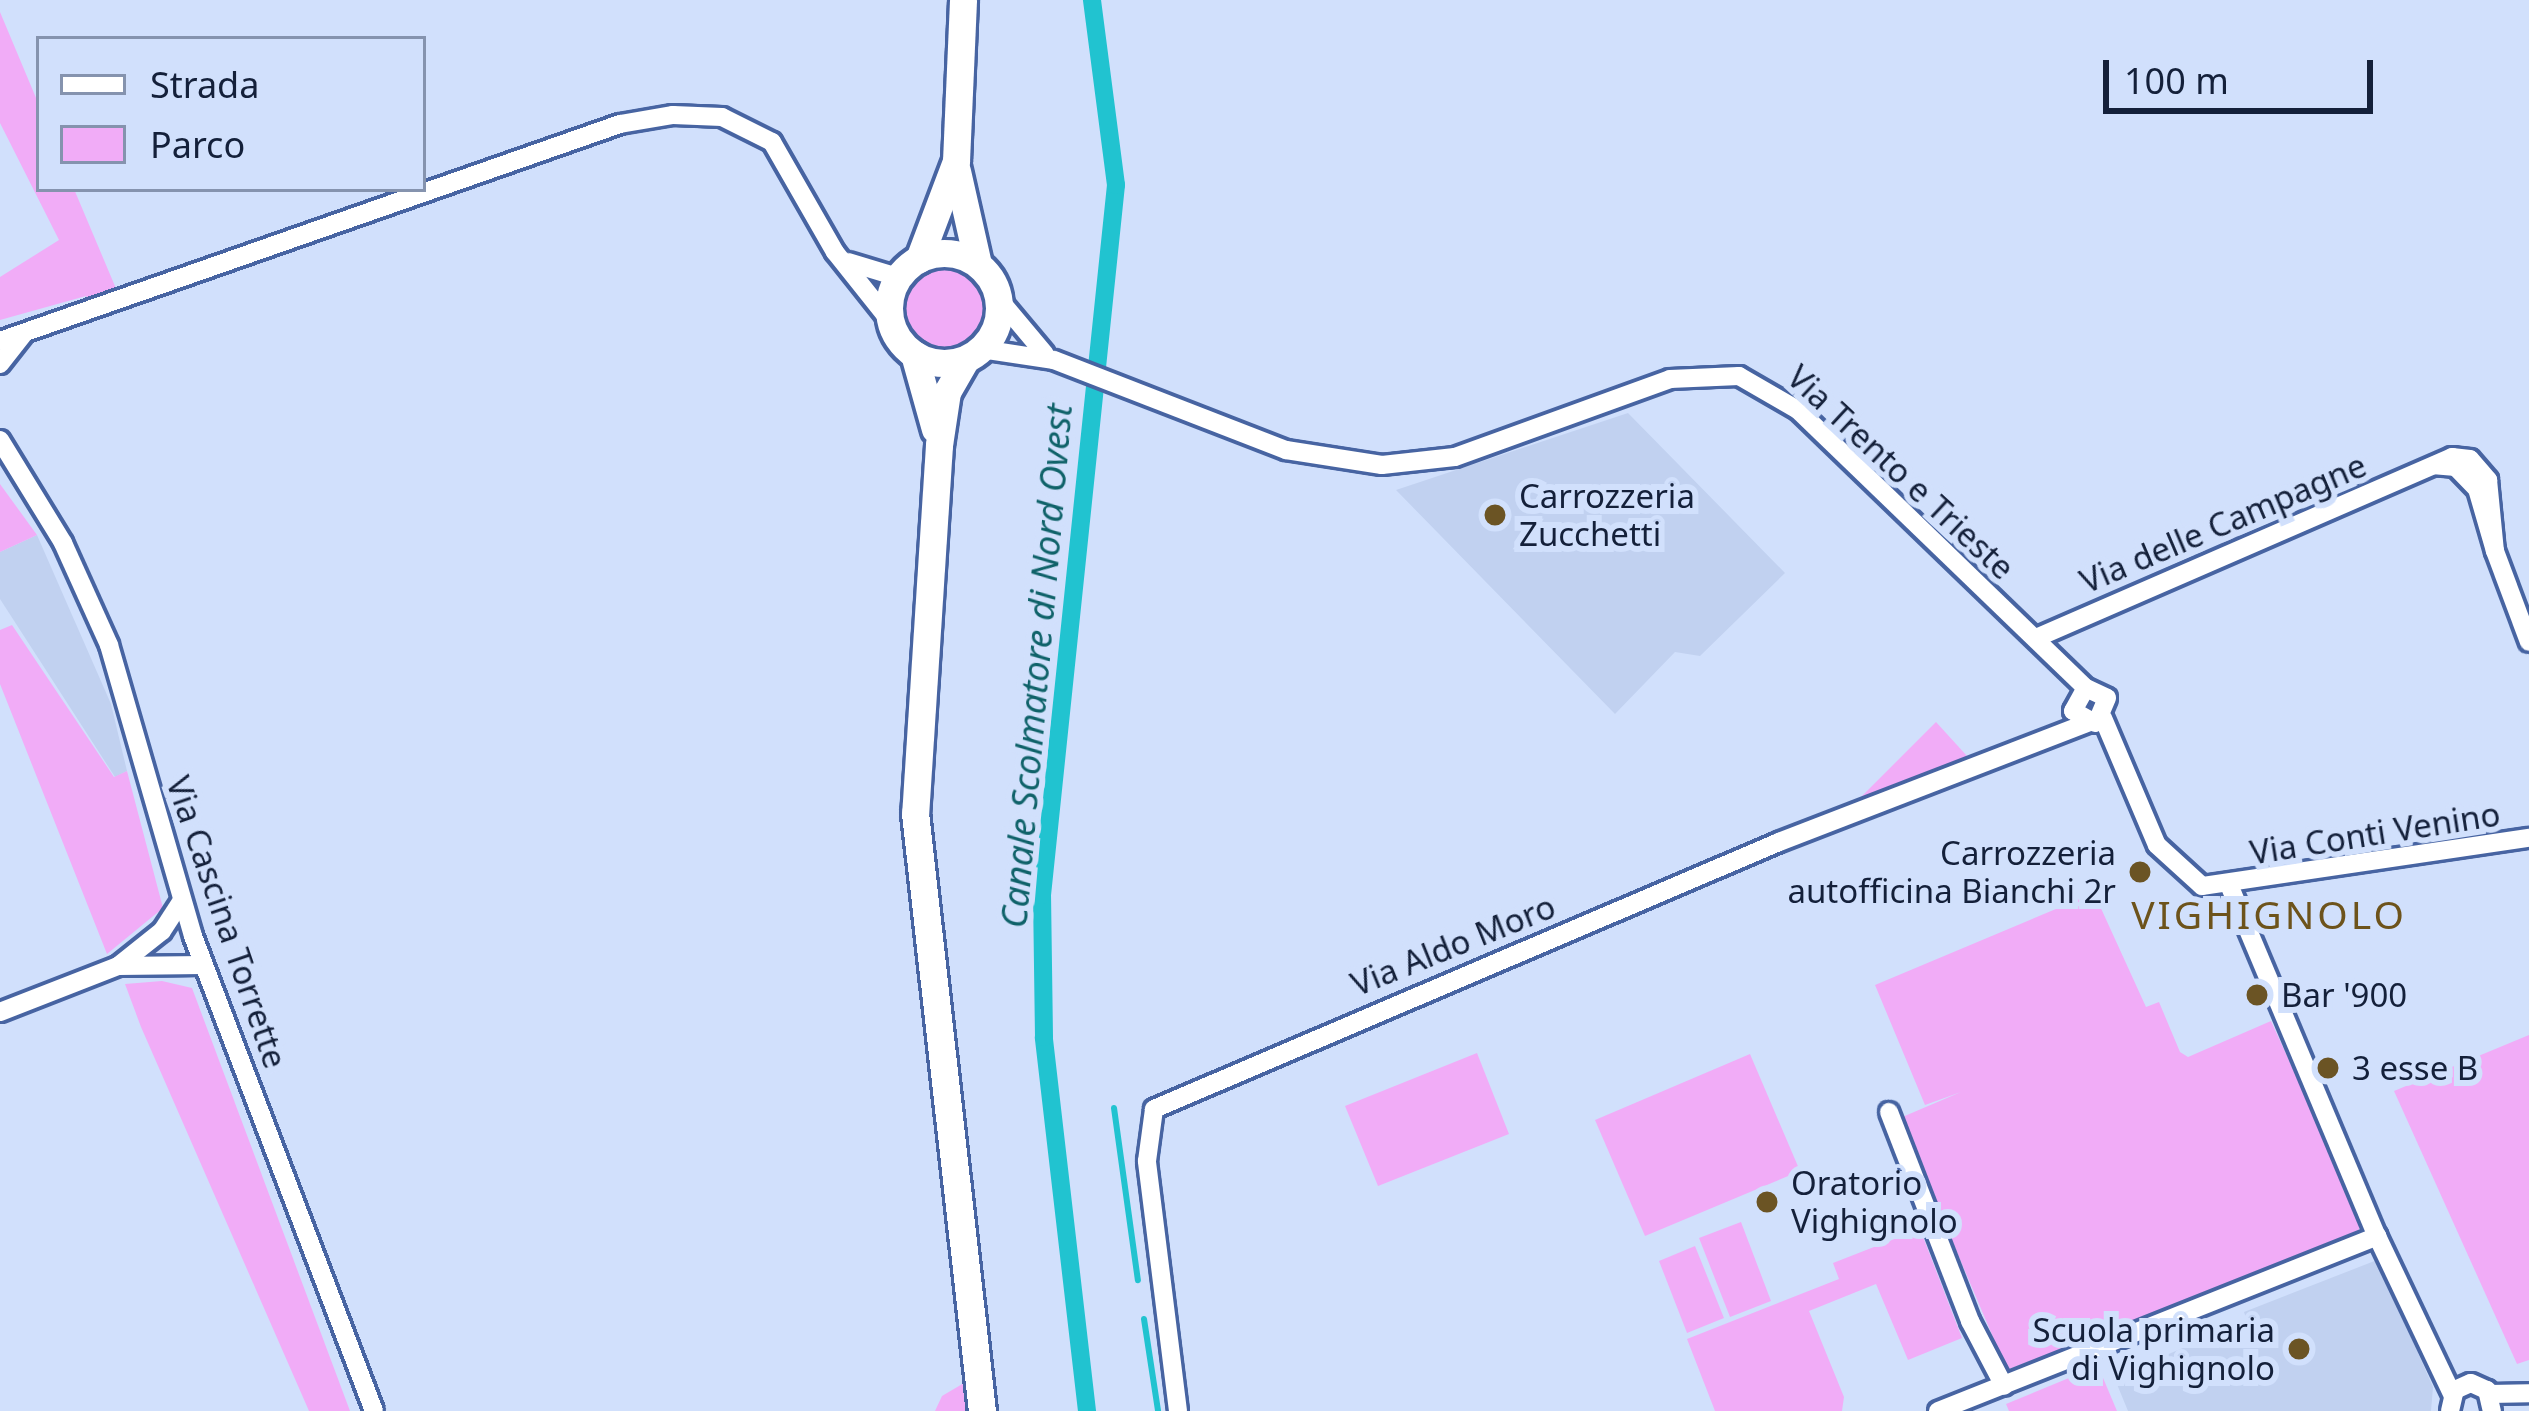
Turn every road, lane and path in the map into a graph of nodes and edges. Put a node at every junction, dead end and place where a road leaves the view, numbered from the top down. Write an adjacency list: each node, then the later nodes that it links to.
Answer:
1 (963, 0): 2 (main road)
2 (956, 161): 4 (main road); 5 (main road)
3 (835, 251): 5 (street); 7 (street); 8 (street)
4 (977, 264): 5 (main road); 6 (main road)
5 (908, 268): 7 (main road)
6 (998, 298): 11 (main road); 12 (street, Via Trento e Trieste)
7 (890, 322): 10 (main road)
8 (24, 333): 9 (street); 13 (street)
9 (0, 341)
10 (914, 354): 11 (main road); 15 (main road)
11 (974, 354): 12 (street, Via Trento e Trieste); 15 (main road)
12 (1054, 360): 17 (street, Via Trento e Trieste)
13 (0, 364)
14 (0, 440): 16 (street, Via Cascina Torrette)
15 (939, 445): 34 (main road)
16 (5, 457): 22 (street, Via Cascina Torrette)
17 (2036, 638): 18 (street, Via delle Campagne); 19 (street, Via Trento e Trieste)
18 (2529, 642)
19 (2090, 712): 21 (street, Via Trento e Trieste); 35 (street, Via Aldo Moro)
20 (2529, 838): 21 (street, Via Conti Venino)
21 (2230, 887): 27 (street)
22 (181, 902): 23 (street, Via Cascina Torrette); 24 (street)
23 (203, 965): 24 (street); 33 (street, Via Cascina Torrette)
24 (118, 966): 25 (street)
25 (0, 1012)
26 (1889, 1112): 28 (street)
27 (2377, 1236): 28 (street); 30 (street)
28 (2004, 1386): 36 (street)
29 (2529, 1393): 31 (street)
30 (2451, 1399): 31 (street)
31 (2491, 1403)
32 (2529, 1403): 37 (street)
33 (374, 1411)
34 (982, 1411)
35 (1178, 1411)
36 (1938, 1411)
37 (2504, 1411)

